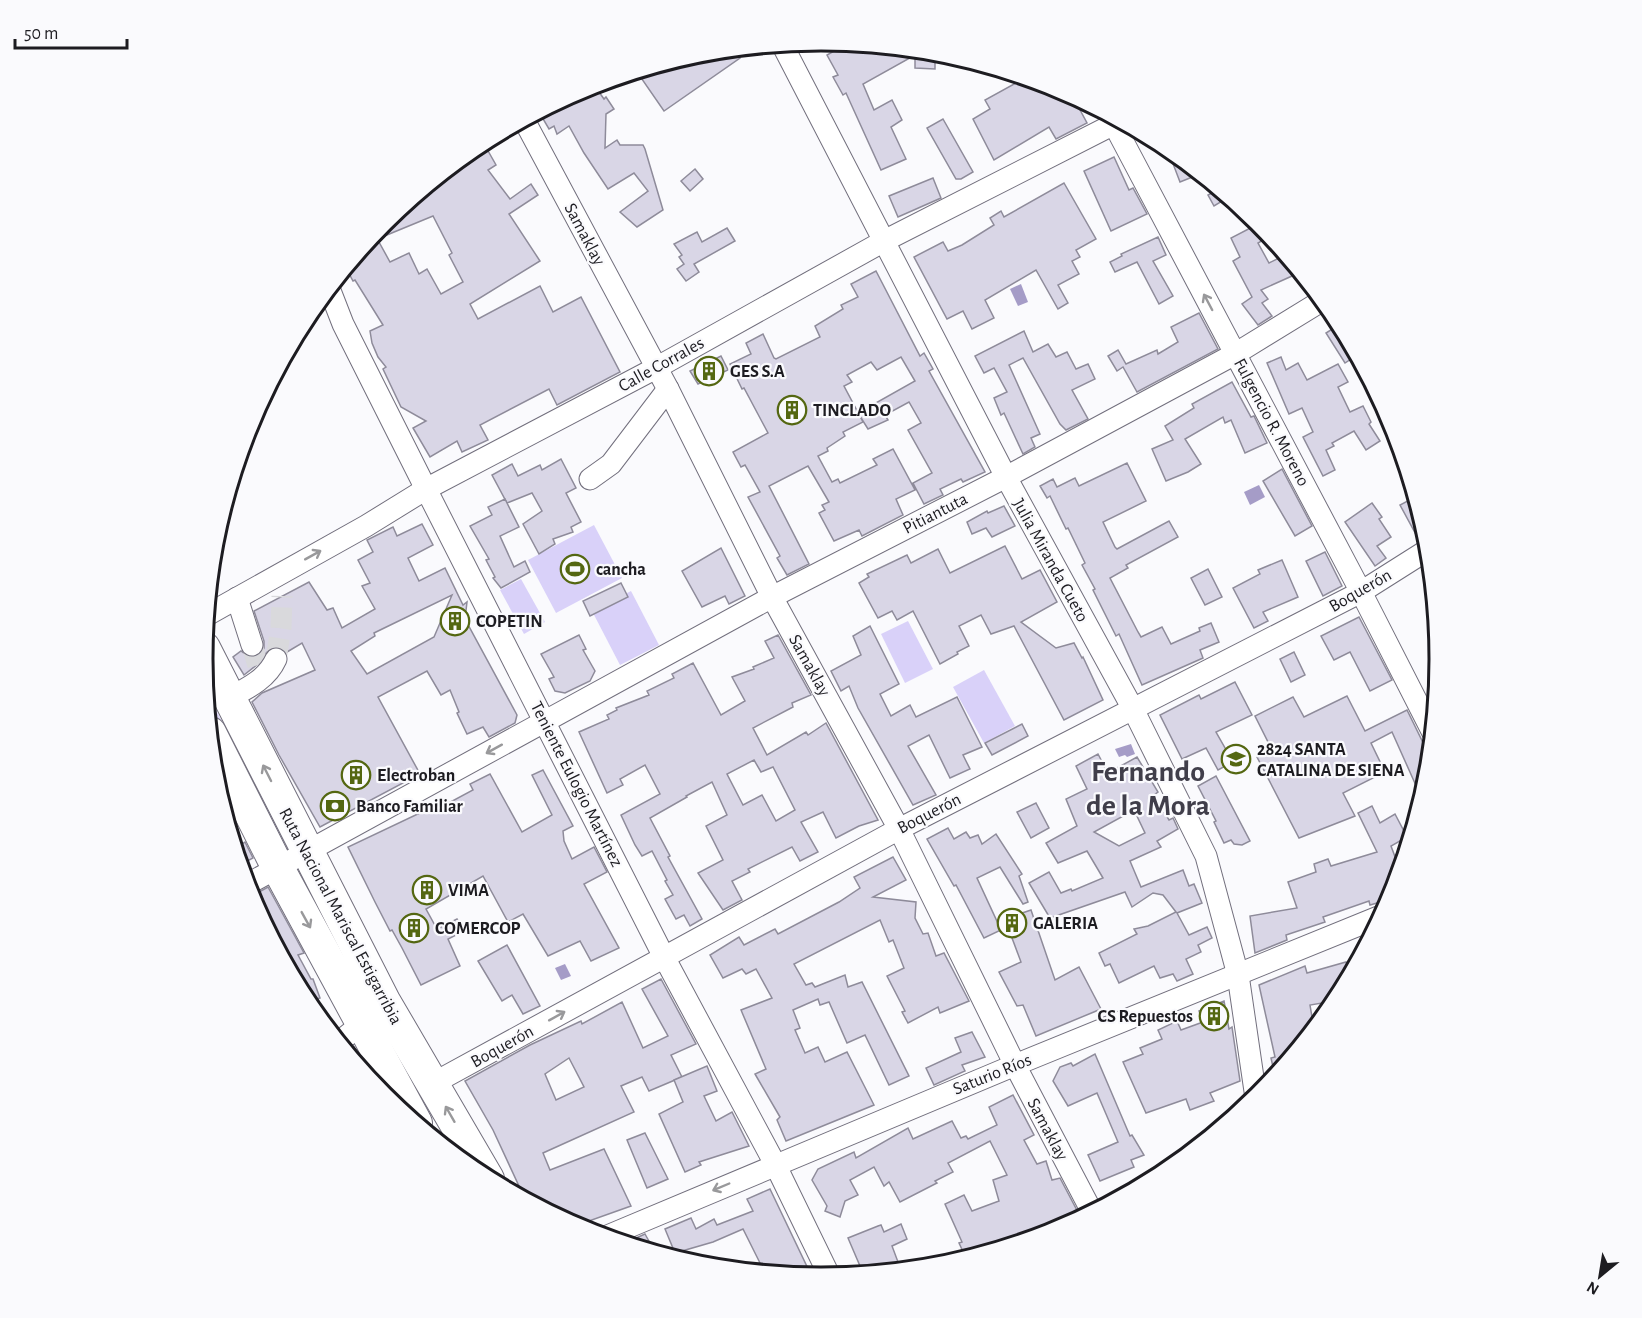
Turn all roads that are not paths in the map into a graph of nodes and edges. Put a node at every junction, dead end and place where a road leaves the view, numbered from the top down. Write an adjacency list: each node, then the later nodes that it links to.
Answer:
1 (786, 52): 5 (street, Julia Miranda Cueto)
2 (1108, 123): 5 (street, Calle Corrales)
3 (528, 127): 9 (street, Samaklay)
4 (1118, 129): 8 (street, Fulgencio R. Moreno, one-way to 4)
5 (884, 241): 9 (street, Calle Corrales); 11 (street, Julia Miranda Cueto)
6 (333, 298): 13 (street, Teniente Eulogio Martínez)
7 (1315, 305): 8 (street, Pitiantuta)
8 (1235, 354): 11 (street, Pitiantuta); 16 (street, Fulgencio R. Moreno)
9 (656, 368): 10 (street, Samaklay); 13 (street, Calle Corrales)
10 (668, 389): 12 (street); 18 (street, Samaklay)
11 (1006, 477): 18 (street, Pitiantuta); 25 (street, Julia Miranda Cueto)
12 (590, 479)
13 (426, 489): 15 (street, Calle Corrales, one-way to 13); 27 (street, Teniente Eulogio Martínez)
14 (1420, 555): 16 (street, Boquerón)
15 (278, 575): 17 (street); 19 (street, Calle Corrales)
16 (1361, 592): 25 (street, Boquerón); 26 (street, Fulgencio R. Moreno)
17 (282, 596)
18 (772, 597): 27 (street, Pitiantuta); 29 (street, Samaklay)
19 (237, 598): 20 (street, Calle Corrales); 21 (street)
20 (215, 611)
21 (252, 645)
22 (213, 666): 24 (highway, Ruta Nacional Mariscal Estigarribia)
23 (265, 669): 24 (street)
24 (229, 698): 30 (highway, Ruta Nacional Mariscal Estigarribia, one-way to 24)
25 (1133, 709): 29 (street, Boquerón); 35 (street, Julia Miranda Cueto)
26 (1426, 719)
27 (545, 721): 30 (street, Pitiantuta, one-way to 30); 34 (street, Teniente Eulogio Martínez)
28 (221, 755): 31 (highway, Ruta Nacional Mariscal Estigarribia)
29 (899, 829): 34 (street, Boquerón); 37 (street, Samaklay)
30 (307, 853): 31 (street, Pitiantuta); 38 (highway, Ruta Nacional Mariscal Estigarribia)
31 (278, 868): 32 (street, Pitiantuta); 36 (highway, Ruta Nacional Mariscal Estigarribia, one-way to 36)
32 (255, 880)
33 (1369, 921): 35 (street, Saturio Ríos)
34 (664, 957): 38 (street, Boquerón, one-way to 34); 42 (street, Teniente Eulogio Martínez)
35 (1238, 975): 37 (street, Saturio Ríos); 39 (street, Julia Miranda Cueto)
36 (351, 1032): 40 (highway, Ruta Nacional Mariscal Estigarribia)
37 (1015, 1065): 42 (street, Saturio Ríos); 43 (street, Samaklay)
38 (432, 1084): 41 (highway, Ruta Nacional Mariscal Estigarribia, one-way to 38)
39 (1254, 1086)
40 (393, 1091)
41 (477, 1161)
42 (775, 1164): 44 (street, Saturio Ríos, one-way to 44); 45 (street, Teniente Eulogio Martínez)
43 (1088, 1205)
44 (617, 1232)
45 (826, 1267)

